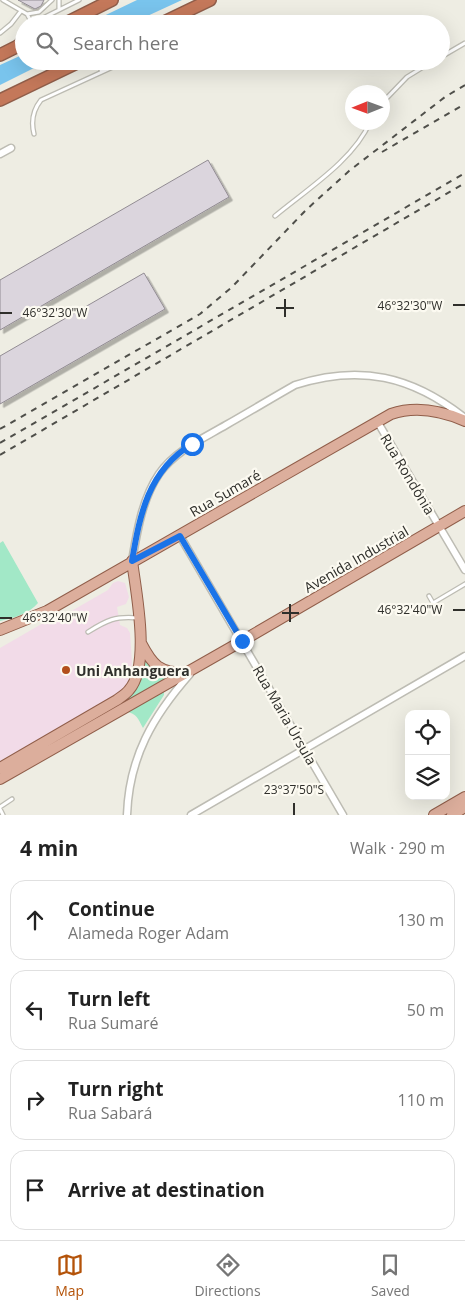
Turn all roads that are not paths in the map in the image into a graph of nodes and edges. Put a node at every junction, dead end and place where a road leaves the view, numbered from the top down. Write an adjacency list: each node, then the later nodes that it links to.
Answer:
1 (3, 0): 8 (lane)
2 (52, 0): 9 (lane)
3 (59, 0): 7 (lane)
4 (79, 0): 7 (lane)
5 (112, 0): 12 (highway)
6 (210, 0): 13 (highway)
7 (59, 9): 11 (lane)
8 (21, 11): 9 (lane); 10 (lane)
9 (27, 14)
10 (18, 15)
11 (47, 15)
12 (82, 15)
13 (179, 15)
14 (15, 19): 15 (lane)
15 (0, 33)
16 (465, 43): 19 (lane)
17 (15, 46): 18 (lane)
18 (13, 49): 20 (highway)
19 (450, 52)
20 (0, 55)
21 (62, 70): 26 (highway)
22 (106, 70): 24 (lane)
23 (418, 70): 25 (lane)
24 (102, 72): 28 (lane)
25 (390, 95)
26 (0, 100)
27 (366, 130): 31 (lane)
28 (34, 134)
29 (11, 148): 30 (street)
30 (0, 154)
31 (274, 216)
32 (425, 391): 33 (street); 34 (street); 40 (street)
33 (433, 410): 34 (main road, Rua Sumaré); 35 (main road, Rua Sumaré)
34 (465, 419)
35 (377, 421): 37 (street, Rua Rondônia); 38 (main road, Rua Sumaré)
36 (465, 511): 37 (main road, Avenida Industrial)
37 (440, 526): 41 (street, Rua Rondônia); 51 (main road, Avenida Industrial)
38 (180, 536): 39 (main road, Rua Sumaré); 51 (street, Rua Maria Úrsula)
39 (152, 551): 40 (main road, Rua Sumaré); 43 (main road)
40 (132, 561): 42 (main road, Rua Sumaré); 43 (main road)
41 (465, 570)
42 (115, 572): 43 (main road); 49 (main road, Rua Sumaré)
43 (135, 579): 48 (main road)
44 (465, 584): 46 (lane)
45 (429, 596): 46 (lane)
46 (433, 603): 47 (lane)
47 (437, 610)
48 (139, 618): 50 (lane); 52 (main road)
49 (2, 630)
50 (88, 632)
51 (242, 641): 54 (main road, Avenida Industrial); 56 (street, Rua Maria Úrsula)
52 (141, 642): 55 (main road); 57 (main road)
53 (465, 656): 56 (street)
54 (197, 666): 55 (main road, Avenida Industrial); 64 (street)
55 (185, 673): 58 (main road, Avenida Industrial)
56 (304, 749): 65 (street); 66 (street, Rua Maria Úrsula)
57 (0, 768)
58 (0, 779)
59 (465, 797): 67 (main road)
60 (12, 799): 62 (lane)
61 (465, 807): 68 (main road)
62 (0, 808): 63 (lane)
63 (3, 815)
64 (127, 815)
65 (191, 815)
66 (343, 815)
67 (434, 815)
68 (452, 815)

